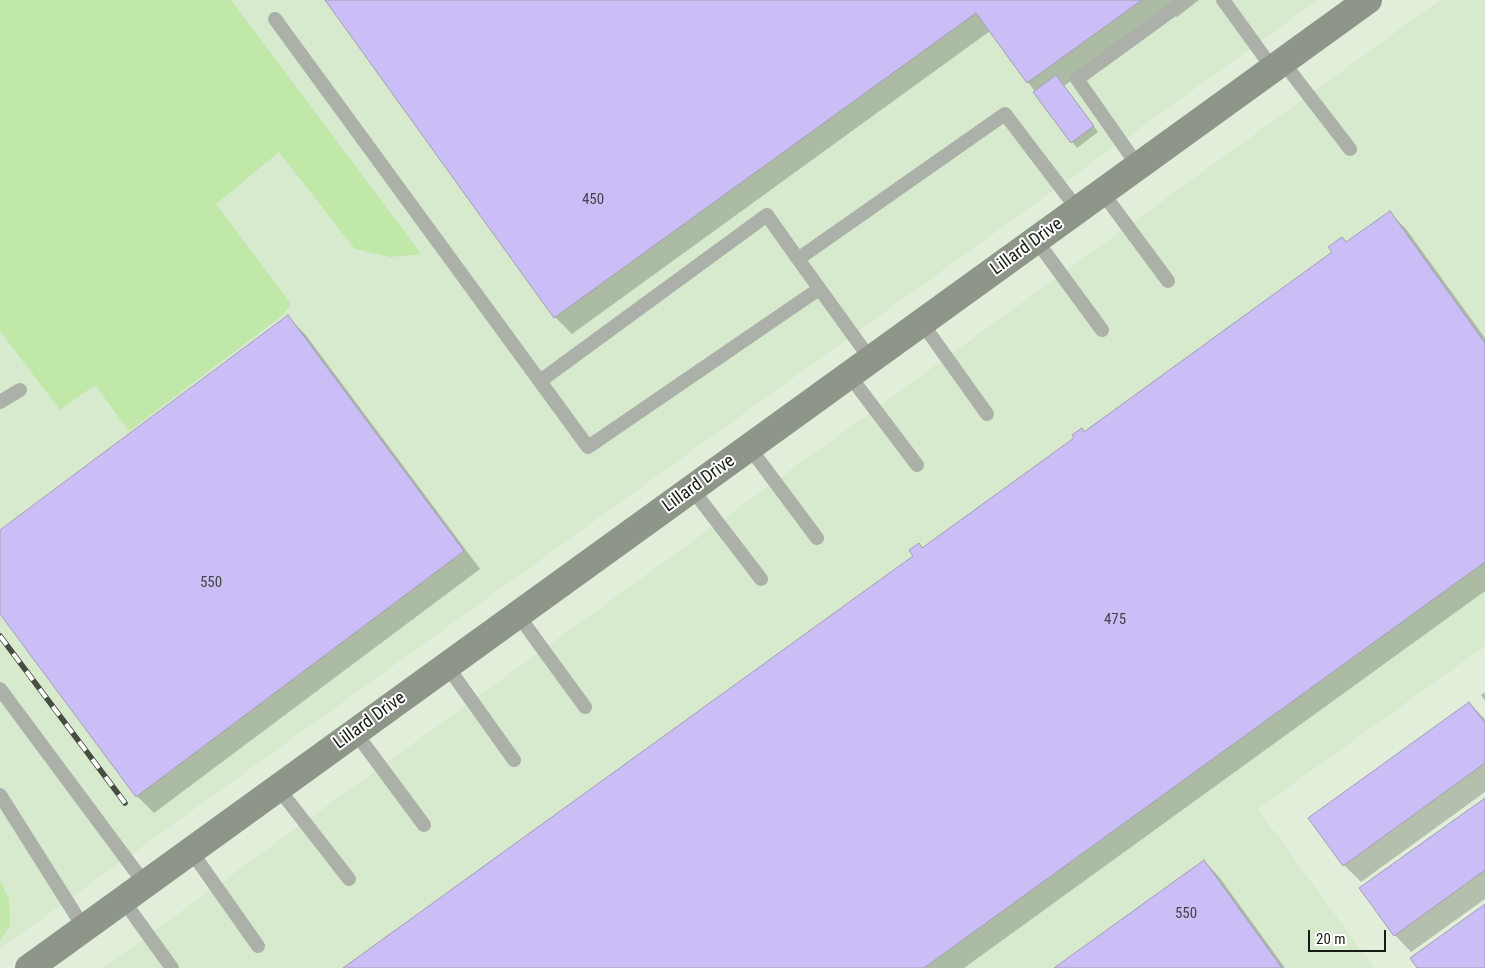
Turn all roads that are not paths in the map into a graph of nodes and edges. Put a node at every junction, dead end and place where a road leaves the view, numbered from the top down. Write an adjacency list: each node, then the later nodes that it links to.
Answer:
1 (1186, 0): 7 (lane)
2 (1223, 0): 5 (lane)
3 (1359, 3): 5 (street, Lillard Drive)
4 (275, 19): 17 (lane)
5 (1278, 65): 6 (lane); 7 (street, Lillard Drive)
6 (1350, 149)
7 (1138, 166): 8 (street, Lillard Drive)
8 (1102, 192): 9 (street, Lillard Drive); 12 (lane)
9 (1078, 210): 10 (street, Lillard Drive); 11 (lane)
10 (1036, 240): 14 (street, Lillard Drive); 15 (lane)
11 (798, 259): 13 (lane); 17 (lane)
12 (1168, 282)
13 (819, 289): 16 (lane); 17 (lane)
14 (922, 323): 16 (street, Lillard Drive); 20 (lane)
15 (1102, 330)
16 (860, 368): 21 (street, Lillard Drive); 22 (lane)
17 (540, 381)
18 (20, 390): 19 (lane)
19 (0, 402)
20 (987, 414)
21 (750, 447): 23 (street, Lillard Drive); 24 (lane)
22 (918, 465)
23 (692, 489): 25 (lane); 26 (street, Lillard Drive)
24 (817, 538)
25 (760, 579)
26 (518, 615): 27 (street, Lillard Drive); 29 (lane)
27 (447, 666): 30 (street, Lillard Drive); 31 (lane)
28 (0, 689): 37 (lane)
29 (585, 707)
30 (355, 732): 32 (street, Lillard Drive); 34 (lane)
31 (514, 760)
32 (278, 788): 35 (street, Lillard Drive); 36 (lane)
33 (0, 795): 39 (lane)
34 (424, 825)
35 (191, 851): 37 (street, Lillard Drive); 40 (lane)
36 (349, 879)
37 (145, 884): 38 (street, Lillard Drive)
38 (122, 900): 39 (street, Lillard Drive); 42 (lane)
39 (84, 928): 41 (street, Lillard Drive)
40 (258, 946)
41 (29, 968)
42 (172, 968)

